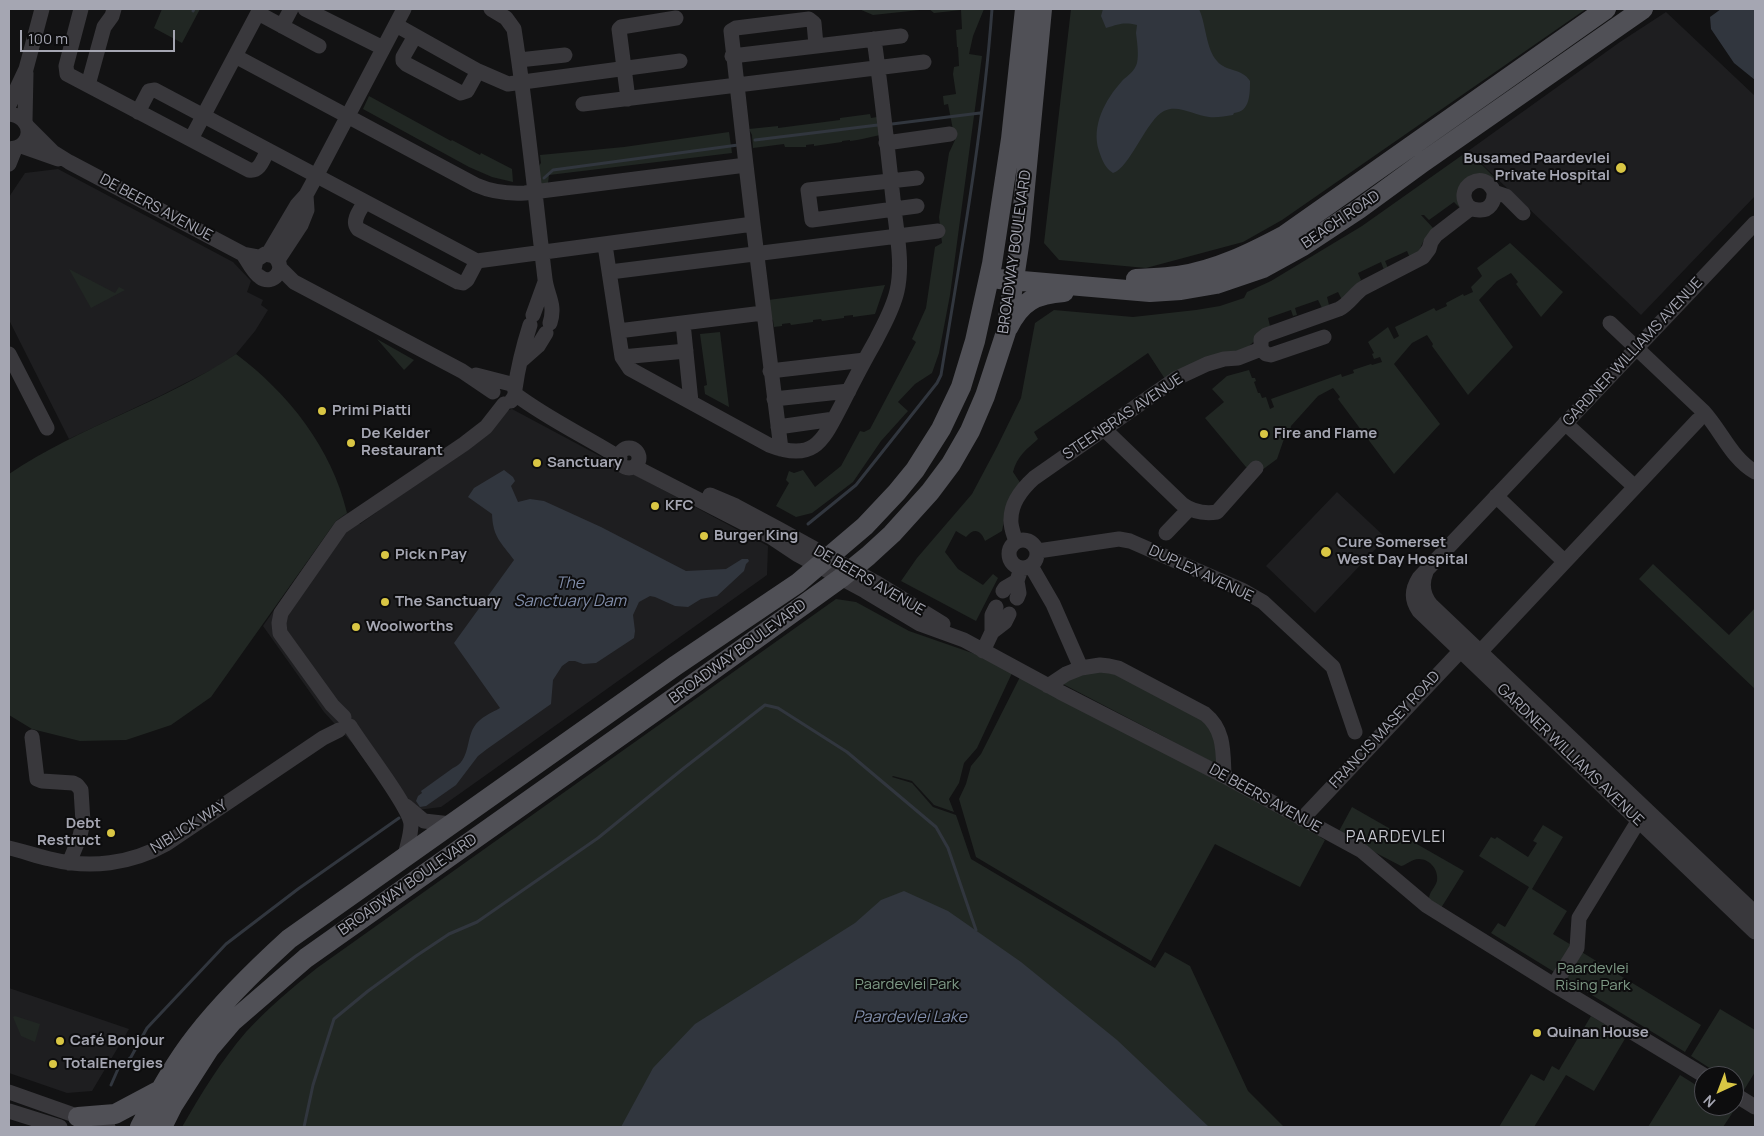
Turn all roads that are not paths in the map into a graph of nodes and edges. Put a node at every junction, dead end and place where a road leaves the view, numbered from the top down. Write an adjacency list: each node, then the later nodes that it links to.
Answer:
1 (42, 9): 29 (street)
2 (81, 9): 33 (street)
3 (114, 9): 33 (street)
4 (291, 9): 15 (street)
5 (306, 9): 21 (street)
6 (404, 9): 14 (street)
7 (491, 9): 25 (street)
8 (1024, 9): 73 (main road, BROADWAY BOULEVARD)
9 (1042, 9): 74 (main road, BROADWAY BOULEVARD)
10 (1606, 9): 74 (main road, BEACH ROAD)
11 (1643, 9): 76 (main road, BEACH ROAD)
12 (259, 11): 15 (street); 23 (street)
13 (676, 18): 30 (street)
14 (396, 25): 16 (street); 21 (street)
15 (282, 26): 20 (street)
16 (415, 36): 31 (street); 31 (street)
17 (901, 36): 18 (street)
18 (874, 39): 19 (street); 28 (street)
19 (816, 45): 24 (street); 24 (street)
20 (319, 46)
21 (383, 48): 41 (street)
22 (564, 55): 25 (street)
23 (235, 56): 40 (street); 41 (street)
24 (732, 56): 34 (street)
25 (519, 60): 32 (street)
26 (680, 61): 30 (street)
27 (924, 62): 28 (street)
28 (878, 67): 34 (street); 45 (street)
29 (26, 69): 37 (street); 42 (street)
30 (624, 69): 32 (street); 35 (street)
31 (478, 71): 32 (street)
32 (522, 82): 54 (street)
33 (88, 85): 38 (street)
34 (736, 85): 35 (street); 50 (street)
35 (628, 99): 36 (street)
36 (583, 104)
37 (9, 105)
38 (138, 112): 40 (street); 44 (street)
39 (9, 114): 42 (street)
40 (203, 116): 44 (street); 47 (street)
41 (348, 116): 51 (street); 54 (street)
42 (26, 124): 46 (street); 48 (street, DE BEERS AVENUE)
43 (950, 134): 45 (street)
44 (191, 139): 47 (street)
45 (886, 143): 53 (street)
46 (15, 148): 48 (street, DE BEERS AVENUE); 49 (street)
47 (268, 150): 51 (street)
48 (69, 162): 71 (street, DE BEERS AVENUE)
49 (9, 164)
50 (746, 165): 54 (street); 63 (street)
51 (316, 176): 56 (street); 71 (street)
52 (918, 178): 53 (street)
53 (891, 180): 59 (street); 61 (street)
54 (535, 191): 68 (street)
55 (1494, 192): 58 (street); 58 (street); 60 (street)
56 (365, 202): 70 (street); 70 (street)
57 (917, 206): 59 (street)
58 (1471, 208): 84 (street)
59 (894, 209): 61 (street); 65 (street)
60 (1523, 213)
61 (812, 220): 67 (street)
62 (1755, 223): 83 (street, GARDNER WILLIAMS AVENUE)
63 (753, 224): 66 (street); 69 (street)
64 (938, 231): 65 (street)
65 (897, 236): 67 (street); 88 (street)
66 (605, 245): 68 (street); 72 (street)
67 (815, 247): 69 (street)
68 (543, 253): 70 (street); 75 (street)
69 (756, 253): 72 (street); 77 (street)
70 (477, 261)
71 (269, 264): 92 (street, DE BEERS AVENUE)
72 (610, 272): 80 (street)
73 (991, 272): 74 (main road, BEACH ROAD); 112 (main road, BROADWAY BOULEVARD)
74 (1013, 274): 76 (main road, BEACH ROAD); 81 (main road, BROADWAY BOULEVARD)
75 (545, 282): 89 (street); 89 (street)
76 (1083, 287): 81 (main road)
77 (763, 313): 78 (street); 90 (street)
78 (683, 323): 80 (street); 85 (street)
79 (1610, 323): 83 (street)
80 (618, 331): 87 (street)
81 (1006, 332): 114 (main road, BROADWAY BOULEVARD)
82 (1324, 337): 84 (street)
83 (1637, 348): 97 (street, GARDNER WILLIAMS AVENUE); 104 (street)
84 (1261, 349): 100 (street, STEENBRAS AVENUE)
85 (686, 351): 87 (street); 94 (street)
86 (9, 354): 99 (street)
87 (622, 357): 94 (street)
88 (865, 360): 90 (street); 91 (street)
89 (520, 365): 92 (street)
90 (770, 371): 93 (street)
91 (849, 391): 93 (street); 95 (street)
92 (504, 393): 102 (street, DE BEERS AVENUE); 121 (street)
93 (774, 400): 98 (street)
94 (691, 402): 101 (street)
95 (834, 419): 98 (street); 101 (street)
96 (1698, 420): 105 (street, FRANCIS MASEY ROAD)
97 (1565, 424): 105 (street); 106 (street, GARDNER WILLIAMS AVENUE)
98 (778, 426): 101 (street)
99 (47, 428)
100 (1104, 429): 107 (street); 109 (street, STEENBRAS AVENUE)
101 (781, 449)
102 (637, 462): 112 (street, DE BEERS AVENUE); 112 (street, DE BEERS AVENUE)
103 (1256, 468): 107 (street)
104 (1755, 472)
105 (1635, 487): 111 (street, FRANCIS MASEY ROAD)
106 (1496, 496): 111 (street); 117 (street, GARDNER WILLIAMS AVENUE)
107 (1190, 509): 108 (street)
108 (1166, 533)
109 (1016, 542): 110 (street); 113 (street)
110 (1038, 551): 113 (street); 122 (street, DUPLEX AVENUE)
111 (1564, 561): 117 (street, FRANCIS MASEY ROAD)
112 (823, 562): 114 (street, DE BEERS AVENUE); 128 (main road, BROADWAY BOULEVARD)
113 (1023, 572): 115 (street); 119 (street)
114 (846, 574): 118 (street, DE BEERS AVENUE); 145 (main road, BROADWAY BOULEVARD)
115 (1010, 595)
116 (1002, 611): 118 (street)
117 (1470, 648): 126 (street, GARDNER WILLIAMS AVENUE); 127 (street, FRANCIS MASEY ROAD)
118 (983, 651): 120 (street, DE BEERS AVENUE)
119 (1081, 668): 120 (street); 124 (street)
120 (1048, 686): 124 (street, DE BEERS AVENUE)
121 (342, 725): 125 (street); 131 (street, NIBLICK WAY)
122 (1355, 732)
123 (32, 737): 131 (street)
124 (1224, 776): 127 (street, DE BEERS AVENUE)
125 (401, 801): 128 (street); 130 (street)
126 (1644, 816): 132 (street, GARDNER WILLIAMS AVENUE); 133 (street, GARDNER WILLIAMS AVENUE); 134 (street)
127 (1302, 819): 134 (street, DE BEERS AVENUE)
128 (451, 824): 130 (main road, BROADWAY BOULEVARD)
129 (9, 848): 131 (street, NIBLICK WAY)
130 (405, 856): 136 (main road, BROADWAY BOULEVARD)
131 (70, 863)
132 (1755, 913)
133 (1755, 932)
134 (1554, 985): 135 (street, DE BEERS AVENUE)
135 (1694, 1069)
136 (162, 1088): 141 (main road); 144 (main road, BROADWAY BOULEVARD)
137 (9, 1092): 141 (street)
138 (1744, 1100): 139 (street)
139 (1755, 1107)
140 (9, 1111): 142 (street)
141 (78, 1117): 143 (street)
142 (60, 1127)
143 (108, 1127)
144 (140, 1127)
145 (162, 1127)

